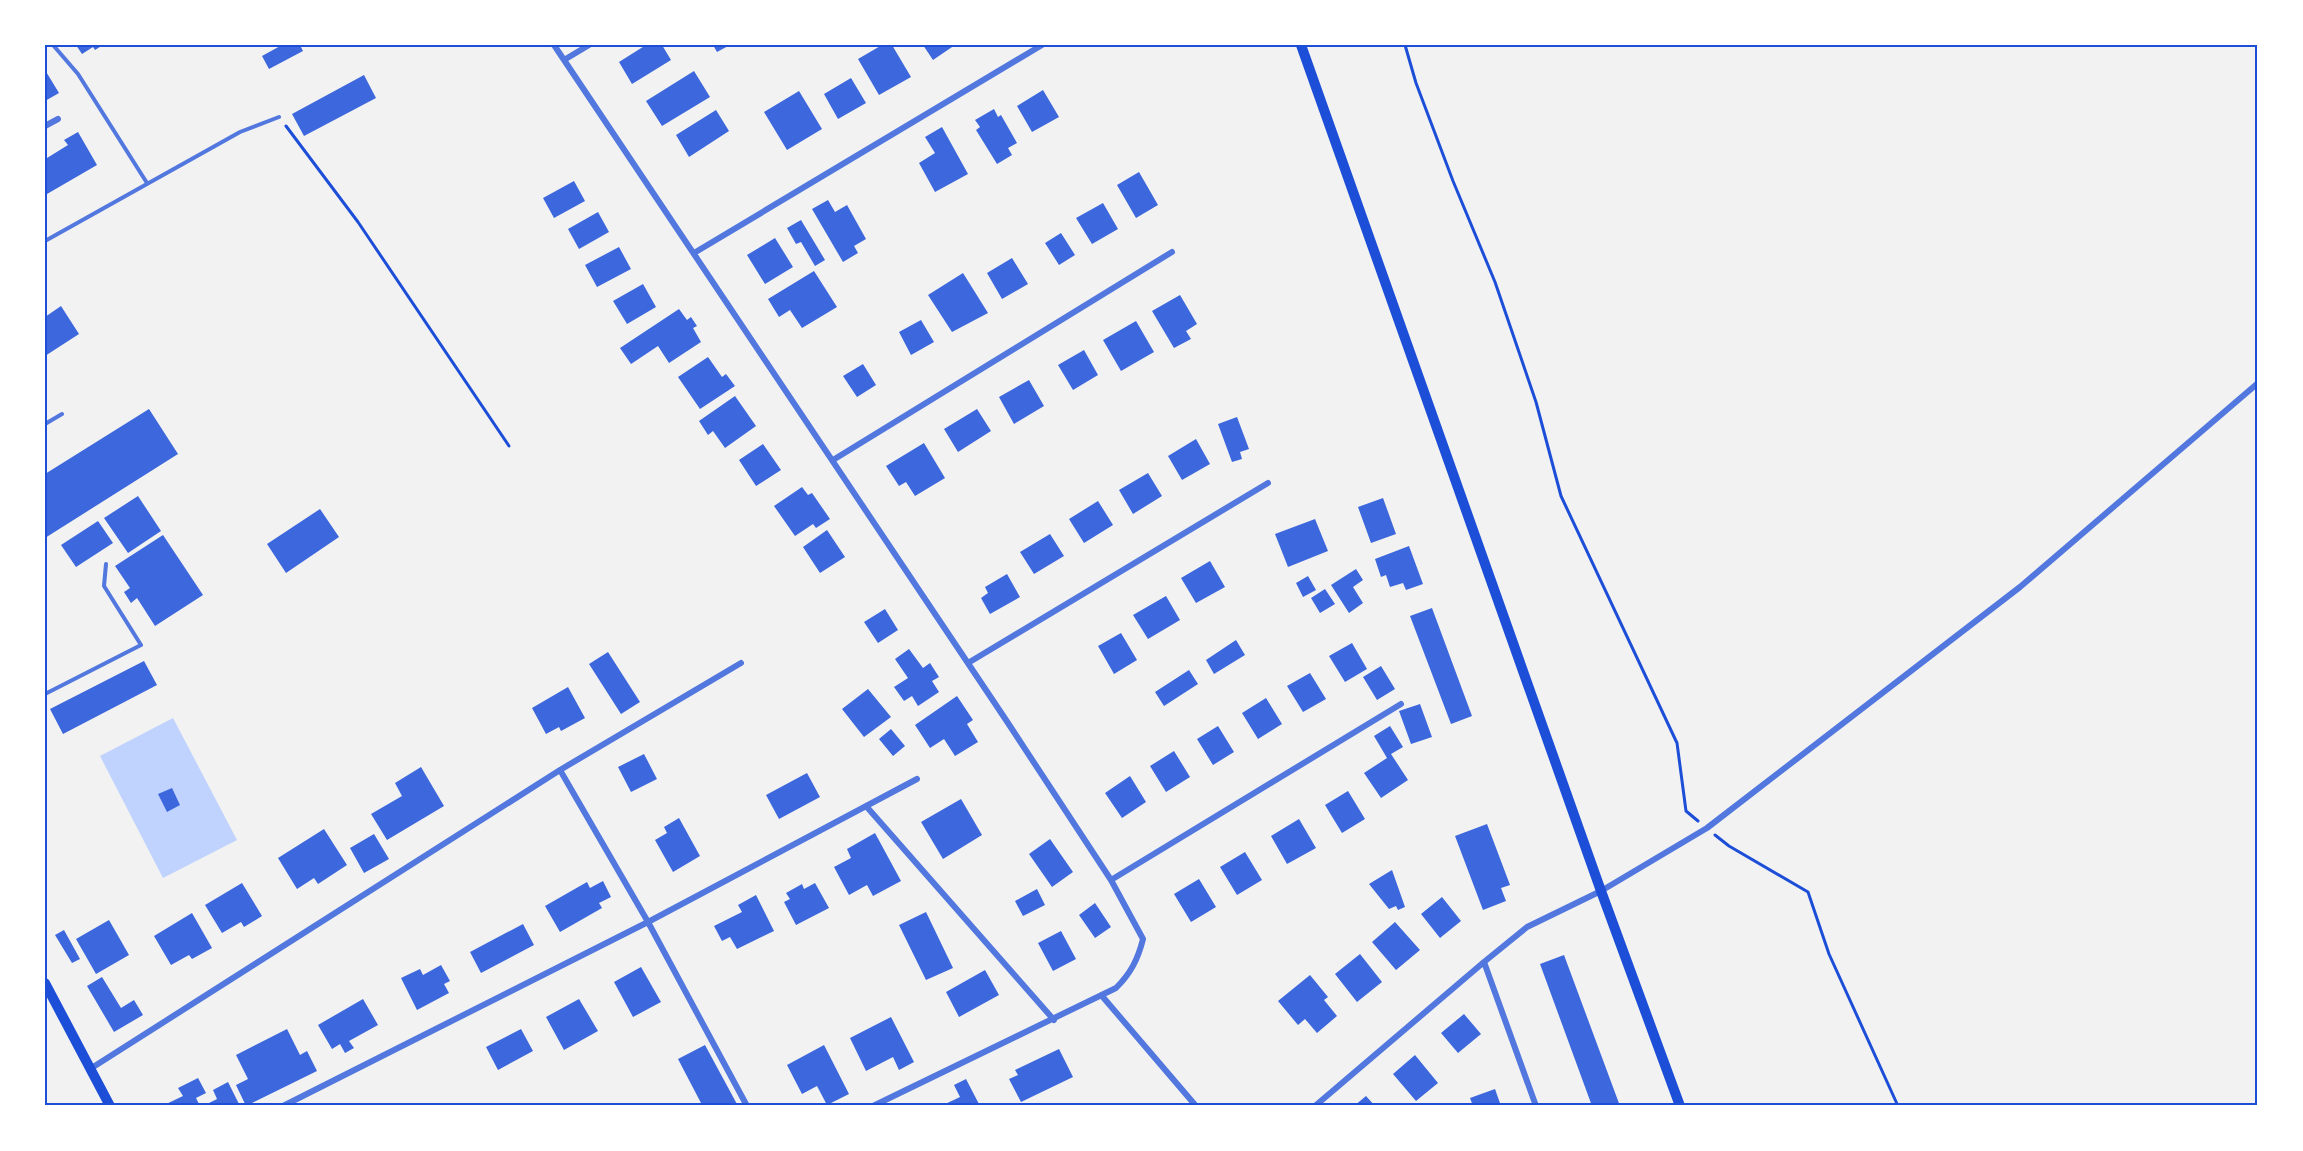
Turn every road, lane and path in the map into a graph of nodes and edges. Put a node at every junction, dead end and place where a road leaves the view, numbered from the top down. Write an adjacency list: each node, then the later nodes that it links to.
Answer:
1 (53, 45): 11 (lane)
2 (554, 45): 7 (street)
3 (589, 45): 7 (street)
4 (1042, 45): 14 (street)
5 (1301, 45): 31 (main road)
6 (1405, 45): 29 (path)
7 (564, 60): 14 (street)
8 (279, 117): 11 (lane); 18 (path)
9 (58, 119): 10 (street)
10 (45, 126)
11 (147, 183): 12 (lane)
12 (45, 241)
13 (1172, 252): 19 (street)
14 (694, 253): 19 (street)
15 (2258, 383): 29 (street)
16 (62, 414): 17 (lane)
17 (45, 424)
18 (509, 446)
19 (833, 460): 23 (street)
20 (1268, 483): 23 (street)
21 (106, 564): 24 (lane)
22 (741, 663): 26 (street)
23 (968, 663): 30 (street)
24 (45, 694)
25 (1401, 704): 30 (street)
26 (560, 770): 32 (street); 37 (street)
27 (917, 779): 28 (street)
28 (866, 806): 32 (street); 36 (street)
29 (1707, 828): 31 (street); 46 (path)
30 (1111, 880): 35 (street)
31 (1601, 891): 33 (street); 45 (main road)
32 (648, 922): 39 (street); 40 (street)
33 (1484, 962): 43 (street); 44 (street)
34 (45, 983): 37 (main road)
35 (1102, 996): 36 (street); 42 (street)
36 (1053, 1020): 41 (street)
37 (90, 1069): 38 (main road)
38 (110, 1106)
39 (283, 1106)
40 (747, 1106)
41 (873, 1106)
42 (1196, 1106)
43 (1315, 1106)
44 (1536, 1106)
45 (1680, 1106)
46 (1898, 1106)

